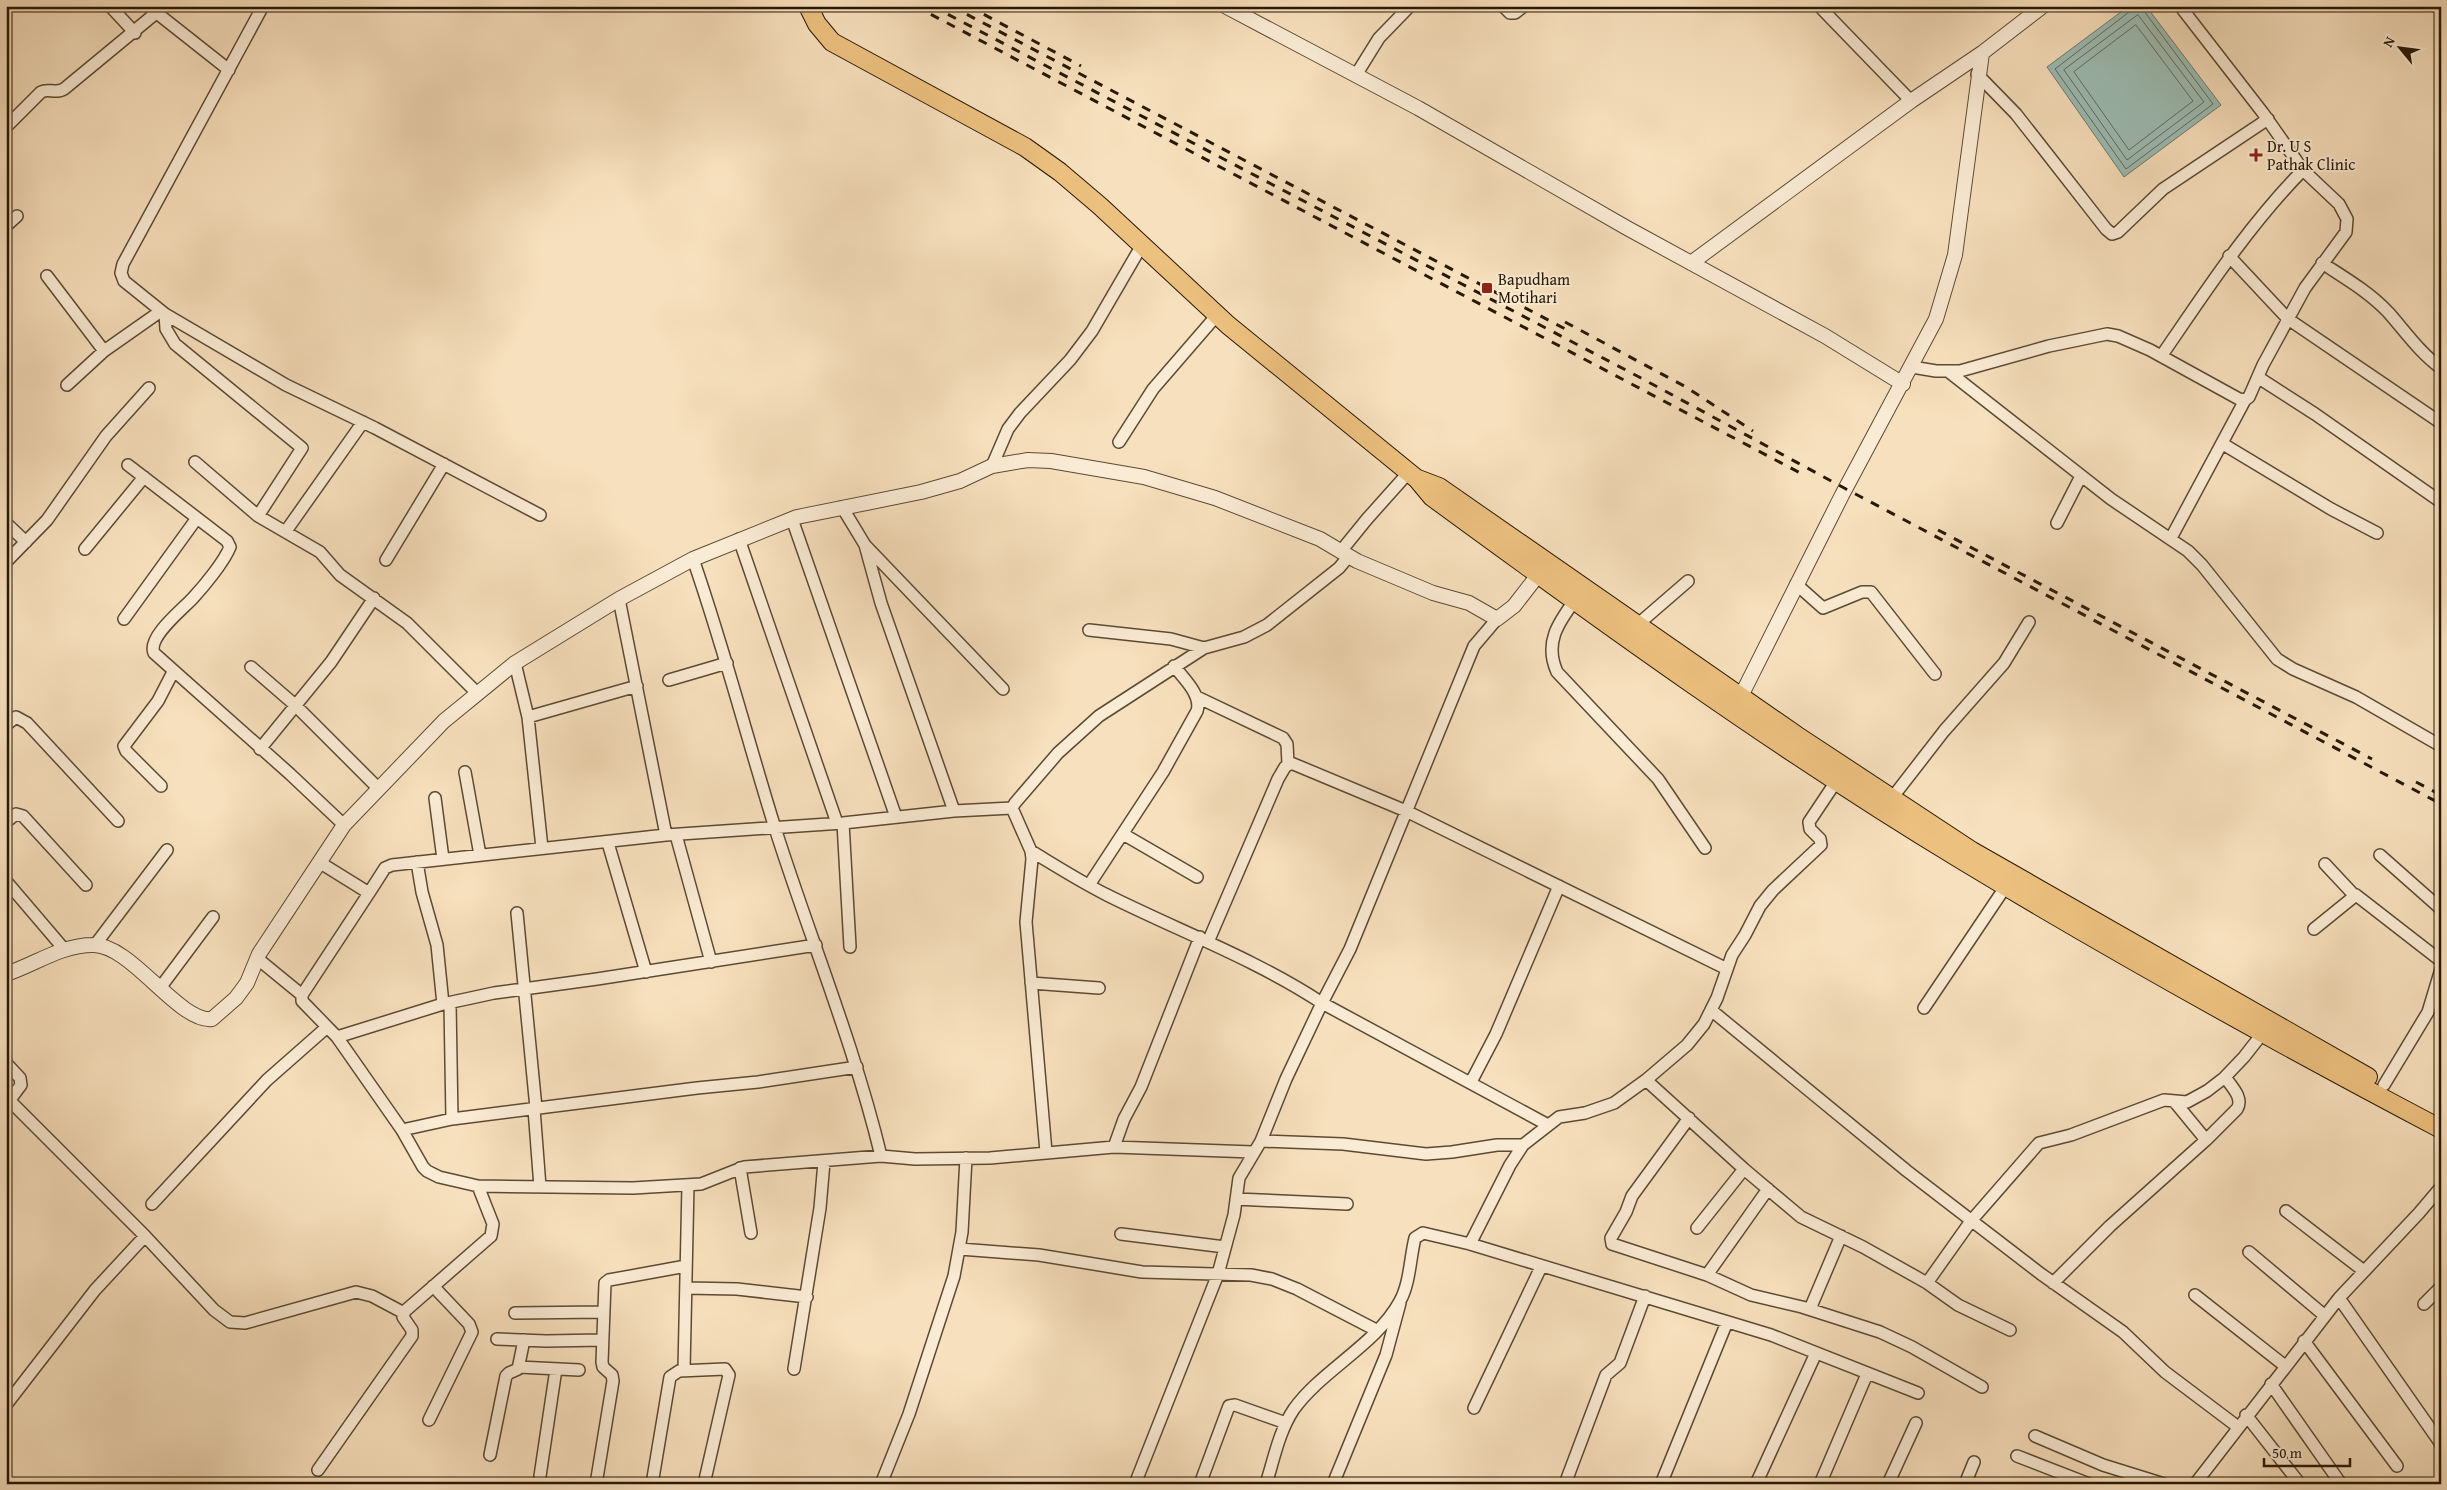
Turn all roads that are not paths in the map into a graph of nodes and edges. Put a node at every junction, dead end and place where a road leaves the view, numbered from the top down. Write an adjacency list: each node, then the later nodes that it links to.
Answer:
1 (110, 6): 12 (street)
2 (263, 6): 14 (street)
3 (808, 6): 23 (main road)
4 (1225, 6): 16 (street)
5 (1410, 6): 16 (street)
6 (1503, 6): 7 (street)
7 (1524, 6)
8 (1819, 6): 17 (street)
9 (2043, 6): 13 (street)
10 (2180, 6): 18 (street)
11 (152, 10): 12 (street); 14 (street)
12 (135, 33): 19 (street)
13 (1982, 53): 15 (street); 17 (street)
14 (229, 70): 28 (street)
15 (1978, 74): 18 (street); 33 (street)
16 (1356, 75): 25 (street)
17 (1911, 101): 25 (street)
18 (2268, 119): 20 (street)
19 (6, 127)
20 (2303, 170): 24 (street); 26 (street)
21 (17, 216): 22 (street)
22 (6, 226)
23 (1142, 246): 29 (main road); 48 (street)
24 (2229, 256): 30 (street); 32 (street)
25 (1690, 263): 37 (street)
26 (2322, 263): 30 (street); 34 (street)
27 (47, 276): 31 (street)
28 (163, 313): 31 (street); 41 (street); 55 (street)
29 (1217, 315): 43 (street); 49 (main road)
30 (2288, 319): 36 (street); 42 (street)
31 (104, 351): 38 (street)
32 (2162, 355): 35 (street); 40 (street)
33 (1912, 367): 35 (street); 37 (street)
34 (2441, 368)
35 (1948, 372): 50 (street)
36 (2258, 378): 40 (street); 52 (street)
37 (1903, 384): 73 (street)
38 (67, 385)
39 (149, 388): 64 (street)
40 (2245, 400): 44 (street)
41 (363, 422): 46 (street); 60 (street)
42 (2441, 423)
43 (1119, 442)
44 (2223, 444): 61 (street); 62 (street)
45 (195, 462): 55 (street)
46 (444, 464): 54 (street); 69 (street)
47 (128, 465): 51 (street)
48 (992, 466): 53 (street); 67 (street)
49 (1413, 476): 67 (street); 71 (main road); 80 (main road)
50 (2081, 476): 59 (street); 62 (street)
51 (144, 477): 56 (street); 66 (street)
52 (2441, 502)
53 (842, 507): 57 (street); 65 (street)
54 (540, 515)
55 (258, 516): 60 (street)
56 (197, 518): 77 (street); 87 (street)
57 (792, 519): 63 (street); 110 (street)
58 (6, 523): 64 (street)
59 (2057, 523)
60 (286, 530): 74 (street)
61 (2377, 533)
62 (2171, 538): 98 (street)
63 (739, 539): 68 (street); 113 (street)
64 (26, 542): 70 (street)
65 (865, 545): 91 (street); 109 (street)
66 (85, 549)
67 (1345, 554): 78 (street); 82 (street)
68 (693, 559): 75 (street); 84 (street)
69 (386, 560)
70 (6, 562)
71 (1538, 575): 76 (main road); 78 (street)
72 (1688, 581): 80 (street)
73 (1796, 584): 88 (street); 94 (street)
74 (374, 598): 92 (street); 95 (street)
75 (618, 599): 83 (street); 90 (street)
76 (1575, 600): 94 (main road); 120 (street)
77 (124, 619)
78 (1497, 619): 108 (street)
79 (2029, 622): 106 (street)
80 (1636, 626): 94 (main road)
81 (1089, 630): 82 (street)
82 (1204, 648): 85 (street)
83 (515, 663): 92 (street); 96 (street)
84 (727, 663): 89 (street); 115 (street)
85 (1174, 666): 93 (street); 107 (street)
86 (251, 667): 95 (street)
87 (173, 672): 99 (street); 103 (street)
88 (1936, 674)
89 (668, 680)
90 (637, 686): 96 (street); 117 (street)
91 (1003, 689)
92 (478, 694): 104 (street)
93 (1197, 696): 100 (street); 116 (street)
94 (1737, 703): 102 (main road); 106 (main road)
95 (295, 705): 99 (street); 104 (street)
96 (528, 717): 119 (street)
97 (6, 725): 111 (street)
98 (2441, 746)
99 (260, 749): 114 (street)
100 (1288, 764): 108 (street); 141 (street)
101 (465, 772): 123 (street)
102 (1837, 780): 134 (main road); 149 (street)
103 (161, 786)
104 (379, 789): 114 (street)
105 (435, 798): 125 (street)
106 (1892, 798): 170 (main road)
107 (1012, 808): 109 (street); 122 (street)
108 (1406, 810): 133 (street); 158 (street)
109 (954, 811): 110 (street)
110 (896, 816): 113 (street)
111 (118, 821)
112 (6, 822): 131 (street)
113 (840, 823): 115 (street); 144 (street)
114 (344, 825): 126 (street)
115 (775, 828): 117 (street); 143 (street)
116 (1123, 834): 129 (street); 132 (street)
117 (671, 835): 118 (street); 148 (street)
118 (608, 843): 119 (street); 151 (street)
119 (542, 848): 123 (street)
120 (1705, 848)
121 (167, 850): 142 (street)
122 (1031, 851): 132 (street); 153 (street)
123 (480, 855): 125 (street)
124 (2380, 855): 137 (street)
125 (443, 859): 127 (street)
126 (320, 862): 135 (street); 146 (street)
127 (417, 862): 135 (street); 159 (street)
128 (2324, 864): 136 (street)
129 (1197, 877)
130 (6, 880): 145 (street)
131 (86, 885)
132 (1089, 885): 141 (street)
133 (1559, 886): 149 (street); 169 (street)
134 (2006, 886): 160 (street); 163 (main road)
135 (369, 892): 157 (street)
136 (2354, 895): 140 (street); 147 (street)
137 (2441, 909)
138 (518, 913): 155 (street)
139 (213, 917): 154 (street)
140 (2314, 929)
141 (1204, 939): 158 (street); 183 (street)
142 (95, 945): 145 (street); 154 (street)
143 (816, 946): 148 (street); 166 (street)
144 (850, 946)
145 (64, 949): 152 (street)
146 (258, 959): 154 (street); 157 (street)
147 (2441, 961)
148 (711, 962): 151 (street)
149 (1725, 968): 161 (street)
150 (2441, 969): 170 (street)
151 (646, 972): 155 (street)
152 (6, 974)
153 (1031, 983): 156 (street); 184 (street)
154 (160, 988)
155 (526, 988): 159 (street); 173 (street)
156 (1099, 988)
157 (302, 995): 162 (street)
158 (1322, 1003): 169 (street); 181 (street)
159 (446, 1004): 164 (street); 176 (street)
160 (1924, 1008)
161 (1711, 1010): 168 (street); 200 (street)
162 (326, 1028): 164 (street); 197 (street)
163 (2262, 1034): 167 (street); 178 (main road)
164 (337, 1037): 179 (street)
165 (6, 1063): 172 (street)
166 (857, 1067): 173 (street); 186 (street)
167 (2225, 1077): 171 (street); 180 (street)
168 (1646, 1080): 175 (street); 177 (street)
169 (1471, 1082): 177 (street)
170 (2384, 1085): 174 (main road)
171 (2174, 1101): 180 (street); 200 (street)
172 (8, 1103): 204 (street)
173 (535, 1108): 176 (street); 193 (street)
174 (2441, 1117)
175 (1689, 1118): 190 (street); 214 (street)
176 (452, 1119): 179 (street)
177 (1548, 1126): 182 (street)
178 (2441, 1129)
179 (402, 1130): 192 (street)
180 (2206, 1140): 216 (street)
181 (1261, 1141): 182 (street); 185 (street)
182 (1523, 1145): 206 (street)
183 (1114, 1147): 184 (street); 185 (street)
184 (1046, 1152): 187 (street)
185 (1253, 1152): 196 (street)
186 (882, 1156): 187 (street); 188 (street)
187 (966, 1158): 208 (street)
188 (824, 1162): 189 (street); 222 (street)
189 (740, 1168): 191 (street); 202 (street)
190 (1744, 1169): 195 (street); 201 (street)
191 (688, 1185): 193 (street); 210 (street)
192 (478, 1186): 193 (street); 217 (street)
193 (540, 1187)
194 (2441, 1187): 212 (street)
195 (1768, 1189): 205 (street); 214 (street)
196 (1236, 1199): 198 (street); 207 (street)
197 (152, 1204)
198 (1347, 1204)
199 (2286, 1211): 212 (street)
200 (1971, 1221): 215 (street); 216 (street)
201 (1697, 1228)
202 (751, 1233)
203 (1121, 1234): 207 (street)
204 (145, 1236): 228 (street); 249 (street)
205 (1841, 1236): 215 (street); 226 (street)
206 (1470, 1244): 211 (street); 224 (street)
207 (1225, 1247): 213 (street)
208 (960, 1249): 213 (street); 267 (street)
209 (2249, 1252): 230 (street)
210 (686, 1266): 219 (street); 227 (street)
211 (1541, 1267): 221 (street); 250 (street)
212 (2364, 1271): 223 (street)
213 (1218, 1274): 232 (street); 268 (street)
214 (1707, 1275): 226 (street)
215 (1927, 1283): 233 (street)
216 (2053, 1283): 255 (street)
217 (433, 1286): 228 (street); 252 (street)
218 (2441, 1287): 225 (street)
219 (686, 1288): 222 (street); 244 (street)
220 (2195, 1295): 239 (street)
221 (1645, 1296): 231 (street); 272 (street)
222 (807, 1297): 242 (street)
223 (2339, 1298): 230 (street); 257 (street)
224 (1401, 1300): 232 (street); 271 (street)
225 (2424, 1304)
226 (1810, 1309): 247 (street)
227 (604, 1312): 229 (street); 236 (street)
228 (404, 1313): 262 (street)
229 (515, 1313)
230 (2325, 1316): 237 (street)
231 (1727, 1322): 238 (street); 273 (street)
232 (1376, 1330): 253 (street)
233 (2010, 1330)
234 (498, 1339): 235 (street)
235 (524, 1340): 236 (street); 240 (street)
236 (603, 1340): 264 (street)
237 (2304, 1341): 239 (street); 261 (street)
238 (1816, 1353): 245 (street); 274 (street)
239 (2285, 1366): 246 (street)
240 (519, 1367): 241 (street); 258 (street)
241 (556, 1369): 243 (street); 263 (street)
242 (794, 1369)
243 (579, 1370)
244 (684, 1370): 265 (street); 266 (street)
245 (1867, 1374): 248 (street); 275 (street)
246 (2271, 1384): 251 (street); 282 (street)
247 (1982, 1387)
248 (1918, 1393)
249 (6, 1405)
250 (1474, 1408)
251 (2246, 1415): 255 (street); 281 (street)
252 (430, 1420)
253 (1286, 1423): 269 (street); 270 (street)
254 (1916, 1423): 276 (street)
255 (2238, 1427): 280 (street)
256 (2035, 1436): 279 (street)
257 (2441, 1444)
258 (490, 1455)
259 (2017, 1456): 278 (street)
260 (1974, 1462): 277 (street)
261 (2397, 1466)
262 (318, 1470)
263 (540, 1476)
264 (596, 1484)
265 (652, 1484)
266 (704, 1484)
267 (882, 1484)
268 (1135, 1484)
269 (1200, 1484)
270 (1266, 1484)
271 (1333, 1484)
272 (1565, 1484)
273 (1661, 1484)
274 (1756, 1484)
275 (1820, 1484)
276 (1888, 1484)
277 (1965, 1484)
278 (2089, 1484)
279 (2164, 1484)
280 (2195, 1484)
281 (2300, 1484)
282 (2341, 1484)

